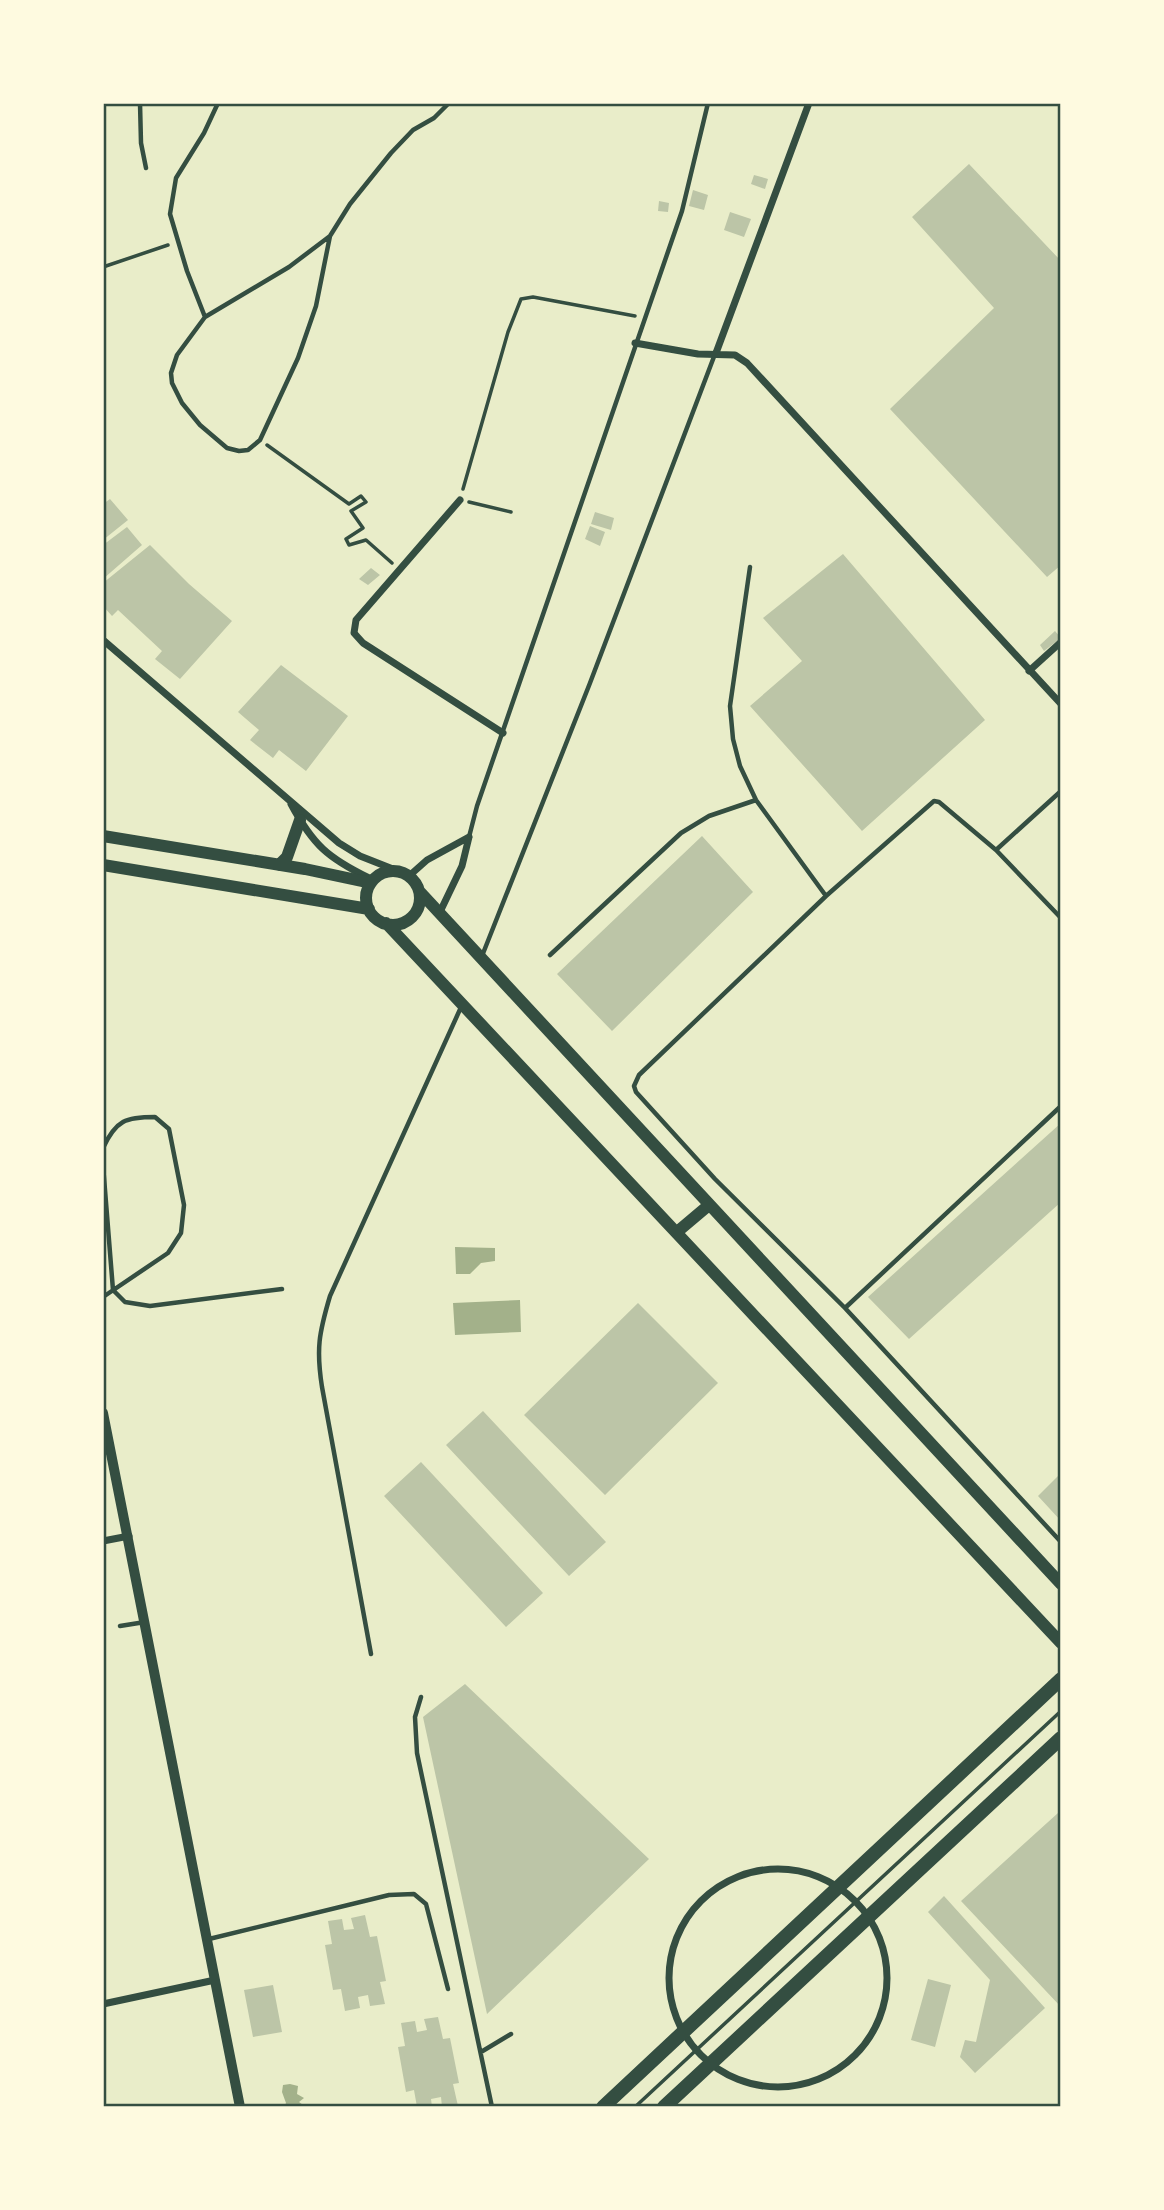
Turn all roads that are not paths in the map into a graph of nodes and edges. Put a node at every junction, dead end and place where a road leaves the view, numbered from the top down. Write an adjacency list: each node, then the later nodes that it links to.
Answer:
1 (139, 103): 6 (lane)
2 (218, 103): 8 (lane)
3 (449, 103): 7 (lane)
4 (708, 103): 9 (lane)
5 (809, 103): 10 (street)
6 (146, 168)
7 (330, 236): 8 (lane); 8 (lane)
8 (205, 317)
9 (635, 343): 10 (street); 17 (lane)
10 (716, 353): 15 (street); 36 (lane)
11 (461, 499): 17 (street)
12 (750, 567): 20 (lane)
13 (103, 639): 19 (street)
14 (1061, 642): 15 (street)
15 (1030, 671): 16 (street)
16 (1061, 704)
17 (503, 733): 23 (lane)
18 (1061, 791): 24 (lane)
19 (287, 798): 21 (street); 27 (street)
20 (756, 800): 30 (lane); 35 (lane)
21 (300, 820): 26 (main road); 28 (street)
22 (103, 836): 26 (main road)
23 (469, 837): 27 (street); 32 (street)
24 (996, 850): 30 (lane); 33 (lane)
25 (103, 865): 31 (main road)
26 (279, 865): 28 (main road)
27 (403, 873): 28 (main road); 29 (main road)
28 (372, 881): 31 (main road)
29 (420, 892): 32 (main road); 34 (main road)
30 (826, 896): 46 (lane)
31 (369, 909): 34 (main road)
32 (439, 914): 36 (main road)
33 (1061, 918)
34 (386, 923): 37 (main road)
35 (550, 955)
36 (481, 958): 41 (main road)
37 (463, 1005): 42 (main road); 55 (lane)
38 (1061, 1106): 46 (lane)
39 (103, 1147): 44 (lane)
40 (103, 1165): 44 (lane)
41 (709, 1205): 42 (main road); 51 (main road)
42 (677, 1232): 54 (main road)
43 (282, 1289): 44 (lane)
44 (113, 1290): 45 (lane)
45 (103, 1297)
46 (845, 1308): 50 (lane)
47 (103, 1413): 48 (street)
48 (129, 1536): 49 (street); 52 (street)
49 (103, 1541)
50 (1061, 1542)
51 (1061, 1584)
52 (146, 1621): 53 (lane); 61 (street)
53 (120, 1626)
54 (1061, 1643)
55 (371, 1654)
56 (1061, 1679): 59 (highway)
57 (421, 1697): 67 (lane)
58 (1061, 1738): 60 (highway)
59 (839, 1886): 60 (street); 65 (highway); 65 (street)
60 (869, 1916): 68 (highway); 68 (street)
61 (207, 1940): 62 (street); 63 (lane)
62 (215, 1980): 64 (street); 69 (street)
63 (448, 1989)
64 (103, 2004)
65 (683, 2032): 68 (street); 71 (highway)
66 (511, 2034): 67 (lane)
67 (481, 2052): 70 (lane)
68 (710, 2063): 72 (highway)
69 (240, 2107)
70 (492, 2107)
71 (603, 2107)
72 (664, 2107)

